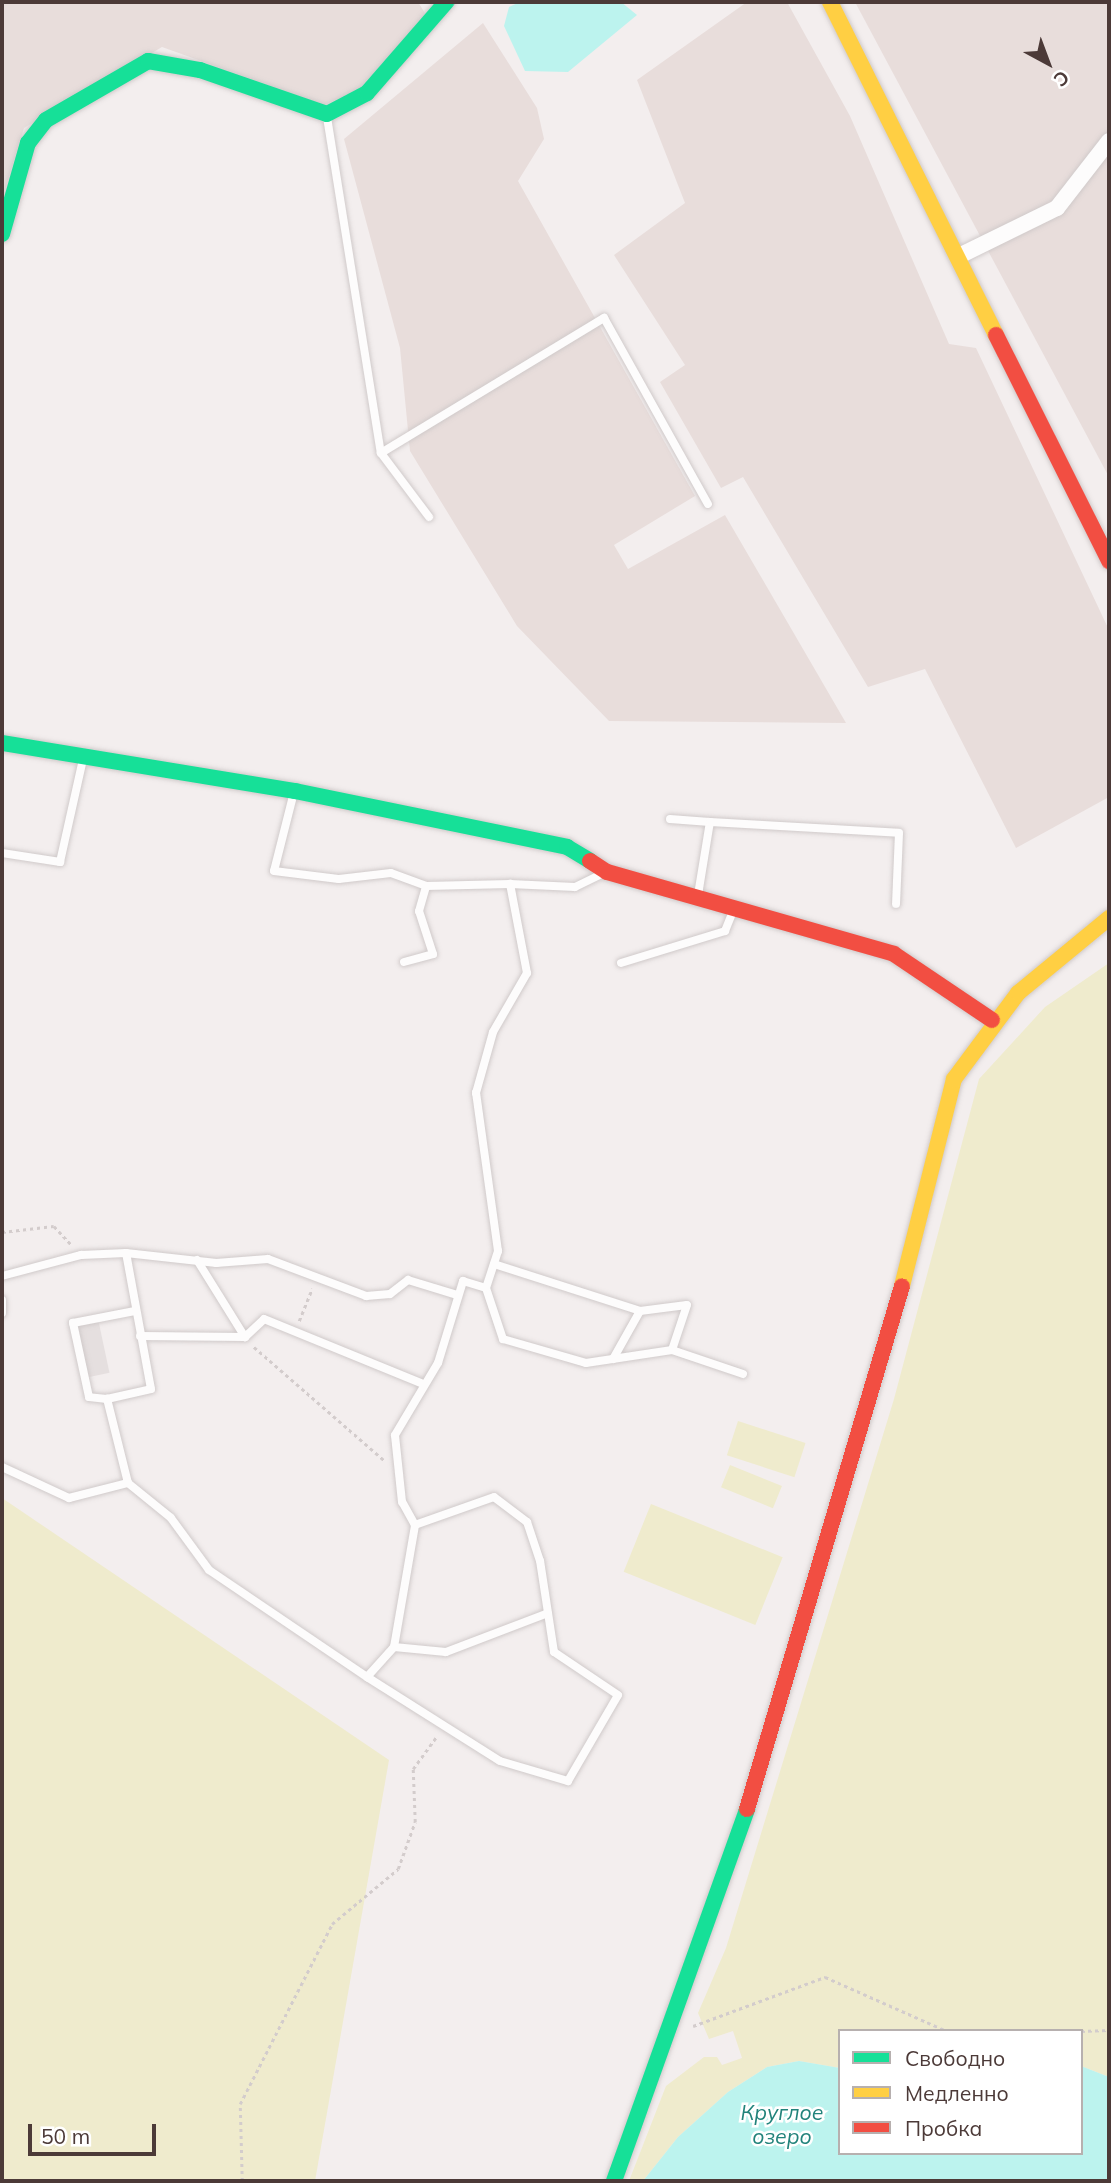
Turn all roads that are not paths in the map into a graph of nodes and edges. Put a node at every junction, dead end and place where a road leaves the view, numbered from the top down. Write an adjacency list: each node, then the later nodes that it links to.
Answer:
1 (446, 2): 3 (main road)
2 (830, 2): 6 (main road)
3 (327, 114): 5 (main road); 7 (lane)
4 (1109, 141): 6 (street)
5 (2, 234)
6 (961, 255): 10 (main road)
7 (381, 453): 8 (lane); 9 (lane)
8 (708, 504)
9 (429, 517)
10 (1109, 561)
11 (2, 743): 12 (main road)
12 (84, 756): 13 (main road); 16 (lane)
13 (295, 791): 17 (main road); 19 (lane)
14 (670, 819): 15 (lane)
15 (710, 822): 20 (lane); 21 (lane)
16 (2, 853)
17 (607, 872): 18 (lane); 20 (main road)
18 (510, 884): 19 (lane); 29 (lane)
19 (426, 886): 24 (lane)
20 (697, 898): 22 (main road)
21 (896, 904)
22 (734, 908): 25 (lane); 26 (main road)
23 (1109, 918): 26 (main road)
24 (404, 961)
25 (621, 963)
26 (992, 1020): 50 (main road)
27 (126, 1252): 28 (lane); 30 (lane); 34 (lane)
28 (198, 1260): 32 (lane); 38 (lane)
29 (494, 1264): 31 (lane); 35 (lane)
30 (2, 1276)
31 (486, 1288): 32 (lane); 40 (lane)
32 (457, 1294): 42 (lane)
33 (2, 1300): 36 (lane)
34 (135, 1311): 37 (lane); 43 (lane)
35 (640, 1311): 39 (lane); 40 (lane)
36 (2, 1312)
37 (140, 1336): 38 (lane); 43 (lane)
38 (244, 1338): 42 (lane)
39 (672, 1350): 40 (lane); 41 (lane)
40 (613, 1359)
41 (743, 1374)
42 (421, 1383): 46 (lane)
43 (107, 1399): 45 (lane)
44 (2, 1467): 45 (lane)
45 (128, 1483): 49 (lane)
46 (415, 1525): 47 (lane); 48 (lane)
47 (548, 1614): 48 (lane); 49 (lane)
48 (394, 1647): 49 (lane)
49 (367, 1677)
50 (614, 2181)

